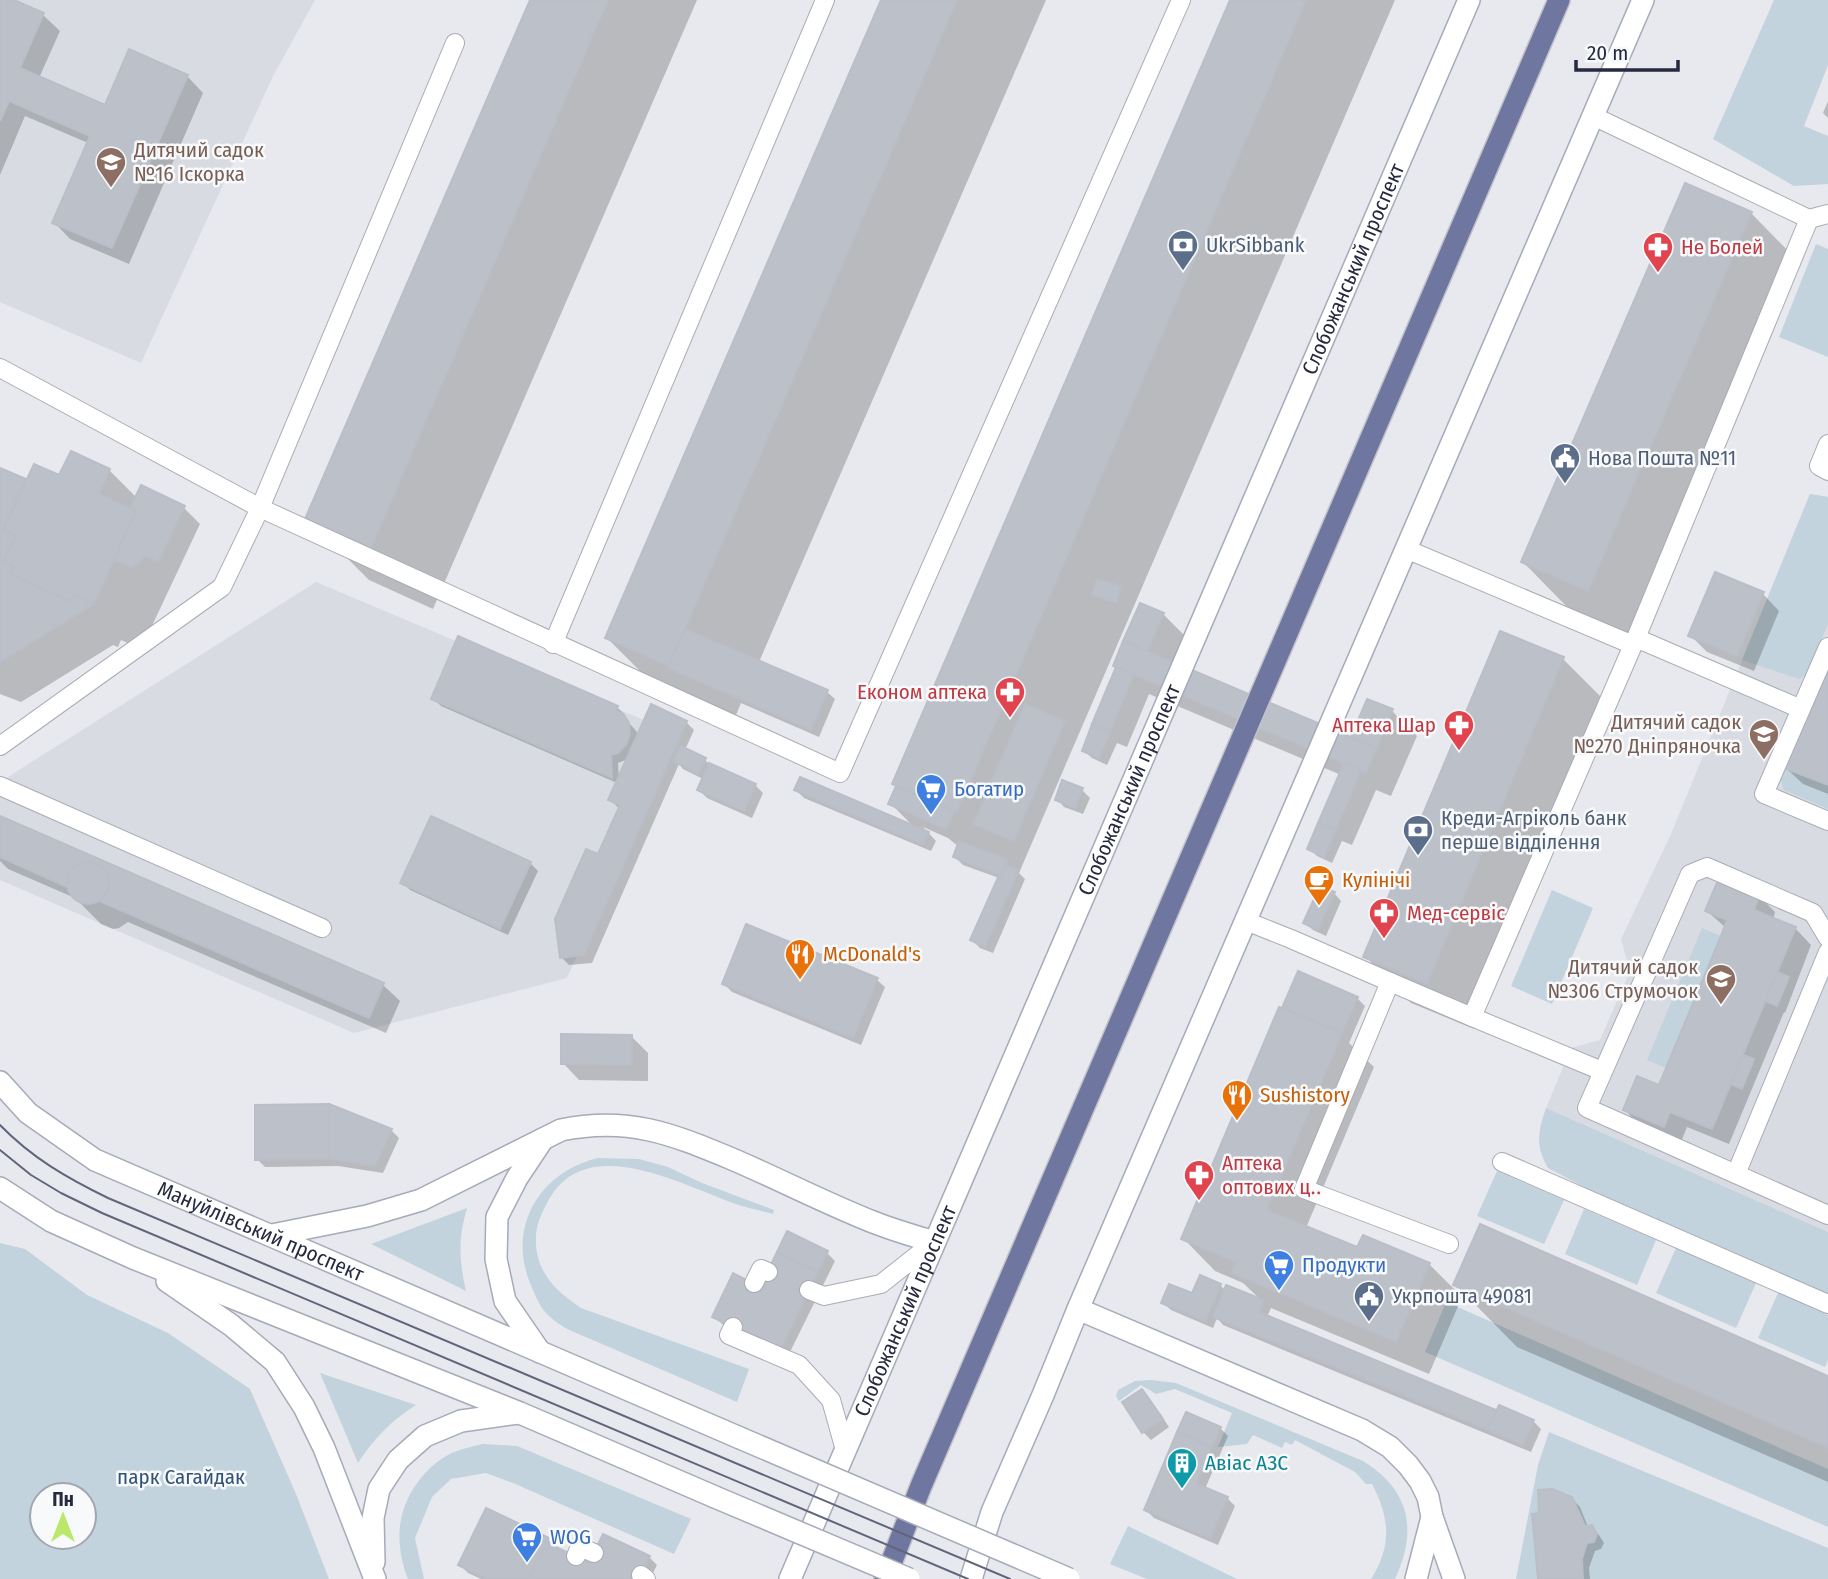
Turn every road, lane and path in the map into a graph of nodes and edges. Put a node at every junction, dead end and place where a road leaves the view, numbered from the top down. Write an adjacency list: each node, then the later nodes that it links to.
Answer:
1 (825, 0): 16 (lane)
2 (1181, 0): 16 (lane)
3 (1469, 0): 36 (main road, Слобожанський проспект)
4 (1559, 0): 51 (main road)
5 (1643, 0): 7 (main road)
6 (455, 43): 13 (lane)
7 (1593, 116): 9 (lane); 14 (main road)
8 (1828, 214): 9 (lane)
9 (1809, 219): 15 (lane)
10 (0, 368): 13 (lane)
11 (1828, 444): 12 (lane)
12 (1828, 471)
13 (260, 508): 16 (lane); 19 (lane)
14 (1406, 549): 15 (lane); 22 (main road)
15 (1634, 642): 18 (lane); 27 (lane)
16 (553, 644)
17 (1828, 647): 18 (lane)
18 (1801, 709): 21 (lane)
19 (0, 746)
20 (0, 786): 23 (lane)
21 (1828, 821)
22 (1245, 921): 26 (lane); 41 (main road)
23 (323, 928)
24 (1828, 938): 28 (lane)
25 (1828, 952): 32 (lane)
26 (1390, 982): 27 (lane); 37 (lane)
27 (1472, 1017): 28 (lane)
28 (1602, 1071): 32 (lane)
29 (0, 1082): 35 (main road, Мануйлівський проспект)
30 (544, 1138): 35 (main road); 36 (main road); 43 (main road)
31 (1502, 1162): 40 (lane)
32 (1736, 1174): 34 (lane)
33 (0, 1188): 38 (main road)
34 (1828, 1215)
35 (272, 1235): 43 (main road, Мануйлівський проспект)
36 (934, 1242): 39 (lane); 45 (main road, Слобожанський проспект)
37 (1449, 1244)
38 (133, 1258): 44 (main road); 50 (main road)
39 (809, 1290)
40 (1828, 1304)
41 (1078, 1309): 46 (main road); 53 (main road)
42 (733, 1327): 45 (lane)
43 (540, 1352): 54 (main road, Мануйлівський проспект, bridge)
44 (520, 1413): 50 (main road); 52 (main road, bridge)
45 (845, 1450): 49 (main road, Слобожанський проспект)
46 (1432, 1517): 55 (main road); 56 (main road)
47 (594, 1553): 48 (lane)
48 (576, 1556)
49 (789, 1578)
50 (375, 1579)
51 (885, 1579)
52 (909, 1579)
53 (971, 1579)
54 (1069, 1579)
55 (1416, 1579)
56 (1454, 1579)

